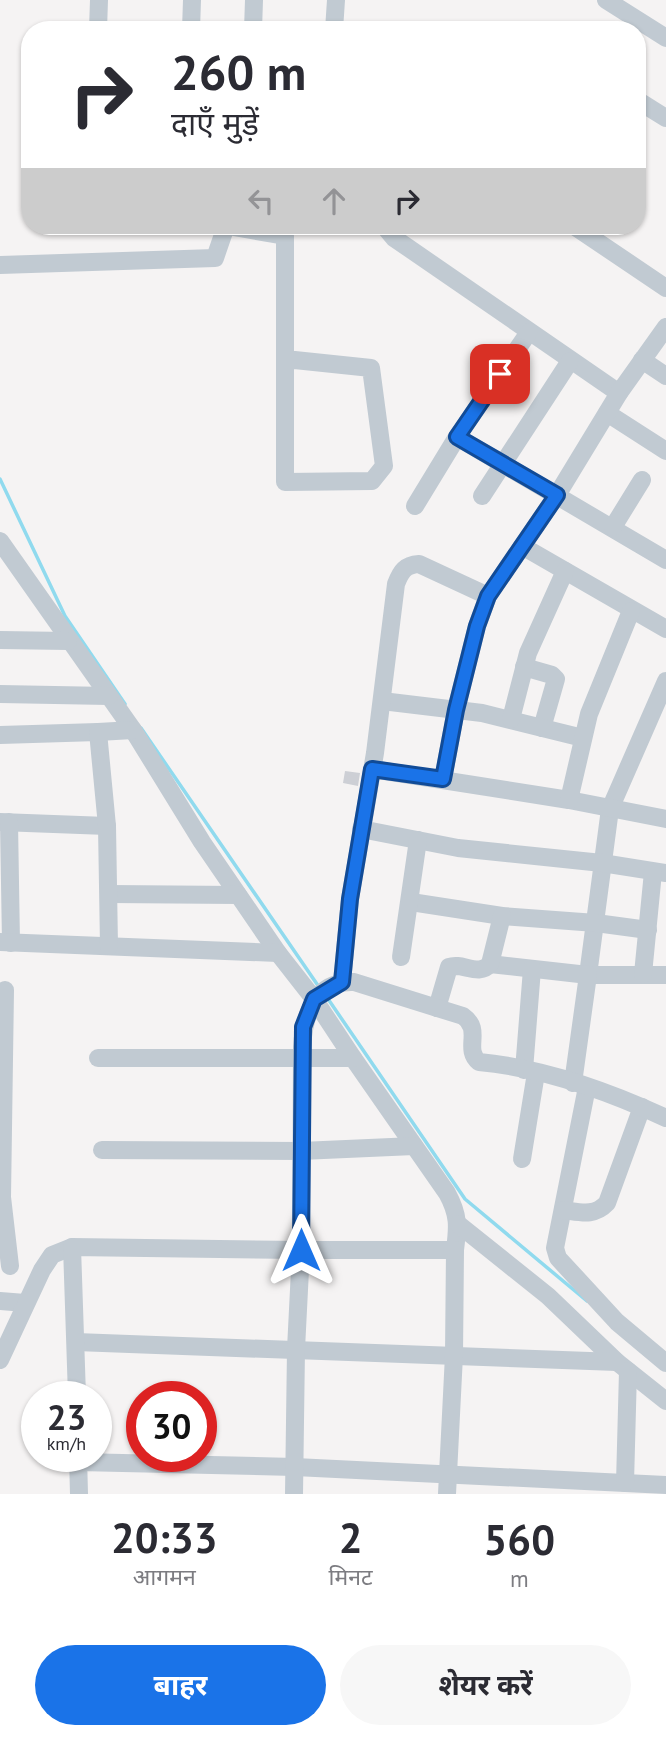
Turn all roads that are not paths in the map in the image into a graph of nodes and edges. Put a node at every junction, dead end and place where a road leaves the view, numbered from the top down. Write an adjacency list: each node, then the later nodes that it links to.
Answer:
1 (99, 0): 6 (street)
2 (192, 0): 7 (street)
3 (254, 0): 8 (street)
4 (335, 0): 9 (street)
5 (606, 0): 10 (street)
6 (98, 21)
7 (191, 21)
8 (253, 21)
9 (334, 21)
10 (623, 21)
11 (646, 30): 12 (street)
12 (666, 38)
13 (646, 106): 14 (street)
14 (666, 118)
15 (224, 235): 19 (street)
16 (279, 235): 23 (street)
17 (392, 235): 22 (street)
18 (587, 235): 20 (street)
19 (0, 265)
20 (666, 288)
21 (666, 327): 24 (street)
22 (529, 332): 25 (street); 29 (street)
23 (285, 359): 23 (street)
24 (642, 360): 26 (street); 27 (street)
25 (570, 361): 27 (street); 31 (street)
26 (666, 376)
27 (619, 393): 28 (street)
28 (607, 413): 30 (street); 33 (street)
29 (457, 437): 31 (street); 35 (street)
30 (666, 451)
31 (502, 464): 33 (street); 34 (street)
32 (642, 480): 36 (street)
33 (557, 495): 36 (street); 37 (street)
34 (482, 496)
35 (415, 506)
36 (613, 527): 39 (street)
37 (522, 546): 40 (street); 41 (street)
38 (3, 549): 45 (street)
39 (666, 560)
40 (565, 571): 42 (street); 46 (street)
41 (488, 596): 50 (street); 51 (street)
42 (631, 611): 43 (street); 57 (street)
43 (666, 629)
44 (0, 640): 45 (street)
45 (68, 641): 49 (street)
46 (524, 667): 52 (street); 53 (street)
47 (666, 681): 61 (street)
48 (0, 694): 49 (street)
49 (109, 696): 54 (street)
50 (382, 701): 51 (street); 58 (street)
51 (456, 710): 52 (street); 59 (street)
52 (511, 719): 53 (street)
53 (542, 728): 57 (street)
54 (133, 730): 55 (street); 70 (street)
55 (98, 732): 56 (street); 64 (street)
56 (0, 736)
57 (583, 738): 60 (street)
58 (372, 769): 59 (street); 65 (street)
59 (443, 779): 60 (street)
60 (569, 800): 61 (street)
61 (610, 809): 62 (street); 67 (street)
62 (666, 819)
63 (4, 822): 64 (street); 75 (street)
64 (107, 826): 69 (street)
65 (361, 829): 66 (street); 84 (street)
66 (418, 840): 67 (street); 71 (street)
67 (602, 863): 68 (street); 73 (street)
68 (660, 873): 74 (street)
69 (108, 894): 70 (street); 76 (street)
70 (238, 895): 77 (street)
71 (411, 902): 72 (street); 78 (street)
72 (502, 916): 73 (street); 79 (street)
73 (596, 923): 74 (street); 82 (street)
74 (648, 930): 81 (street)
75 (5, 943): 76 (street)
76 (109, 946): 77 (street)
77 (278, 953): 84 (street)
78 (401, 957)
79 (490, 964): 80 (street); 86 (street)
80 (532, 969): 82 (street); 90 (street)
81 (643, 974): 82 (street); 83 (street)
82 (588, 975): 91 (street)
83 (666, 975)
84 (329, 989): 86 (street); 88 (street); 89 (street)
85 (5, 990): 103 (street)
86 (437, 1009): 90 (street)
87 (98, 1058): 89 (street)
88 (353, 1058): 89 (street); 94 (street)
89 (302, 1059): 96 (street)
90 (530, 1071): 91 (street); 97 (street)
91 (580, 1085): 92 (street); 98 (street)
92 (642, 1107): 93 (street); 98 (street)
93 (666, 1118)
94 (414, 1146): 96 (street); 99 (street)
95 (102, 1150): 96 (street)
96 (301, 1151): 101 (street)
97 (522, 1159)
98 (564, 1210): 111 (street)
99 (458, 1224): 102 (street); 112 (street)
100 (72, 1247): 101 (street); 104 (street); 107 (street)
101 (301, 1250): 102 (street); 108 (street)
102 (455, 1250): 109 (street)
103 (5, 1266): 104 (street)
104 (42, 1270): 106 (street)
105 (0, 1301): 106 (street)
106 (25, 1303): 110 (street)
107 (76, 1342): 108 (street); 113 (street)
108 (296, 1349): 109 (street); 116 (street)
109 (454, 1354): 112 (street); 118 (street)
110 (0, 1360)
111 (666, 1363)
112 (623, 1366): 114 (street); 119 (street)
113 (76, 1381)
114 (666, 1401)
115 (112, 1460): 116 (street)
116 (295, 1467): 118 (street); 122 (street)
117 (78, 1472): 121 (street)
118 (448, 1475): 119 (street); 123 (street)
119 (625, 1483): 120 (street)
120 (666, 1485)
121 (79, 1494)
122 (294, 1494)
123 (447, 1494)

